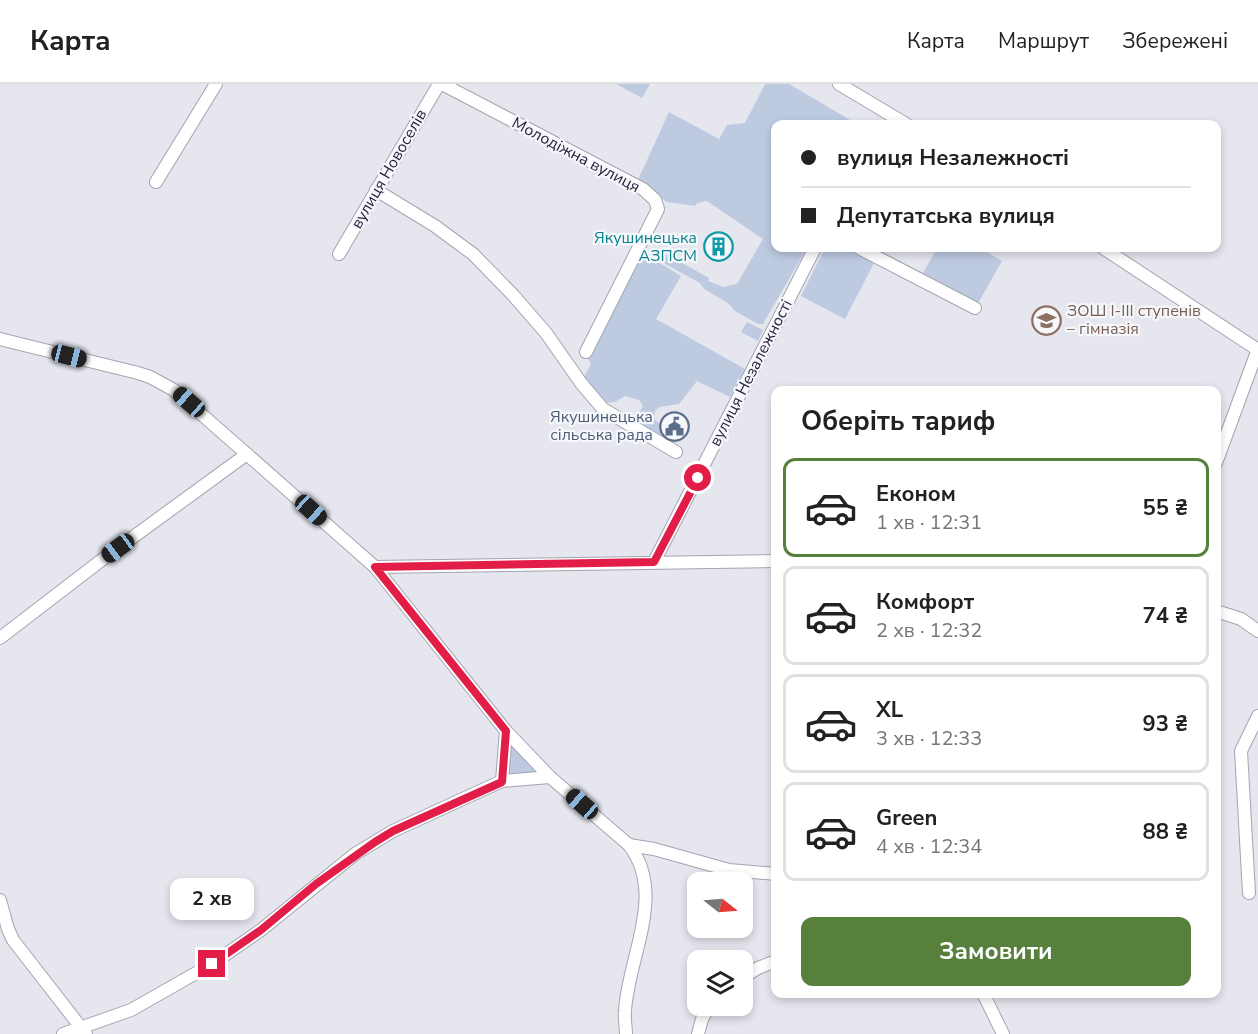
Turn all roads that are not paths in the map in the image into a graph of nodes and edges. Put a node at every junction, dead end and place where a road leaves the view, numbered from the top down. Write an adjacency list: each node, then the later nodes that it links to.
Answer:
1 (216, 84): 5 (street)
2 (440, 84): 6 (street, вулиця Новоселів); 14 (street, Молодіжна вулиця)
3 (839, 84): 4 (street)
4 (888, 120)
5 (156, 182)
6 (376, 190): 10 (street, вулиця Новоселів); 16 (street)
7 (813, 252): 19 (street, вулиця Незалежності)
8 (867, 252): 11 (street)
9 (1109, 252): 13 (street)
10 (339, 254)
11 (975, 309)
12 (0, 339): 17 (street)
13 (1258, 349): 15 (street)
14 (586, 352)
15 (1221, 449)
16 (676, 452)
17 (247, 454): 20 (street); 23 (street)
18 (771, 561): 19 (street)
19 (654, 562): 20 (street)
20 (375, 567): 25 (street)
21 (1221, 613): 22 (street)
22 (1258, 631)
23 (0, 638)
24 (1258, 716): 30 (street)
25 (506, 731): 26 (street); 27 (street)
26 (550, 777): 27 (street); 28 (street)
27 (502, 782): 36 (street)
28 (629, 845): 29 (street); 38 (street)
29 (771, 874)
30 (1249, 892)
31 (0, 900): 36 (street)
32 (771, 962): 33 (street)
33 (753, 971)
34 (985, 998): 40 (street)
35 (703, 1016): 39 (street)
36 (84, 1031): 37 (street)
37 (63, 1034)
38 (626, 1034)
39 (698, 1034)
40 (1003, 1034)

